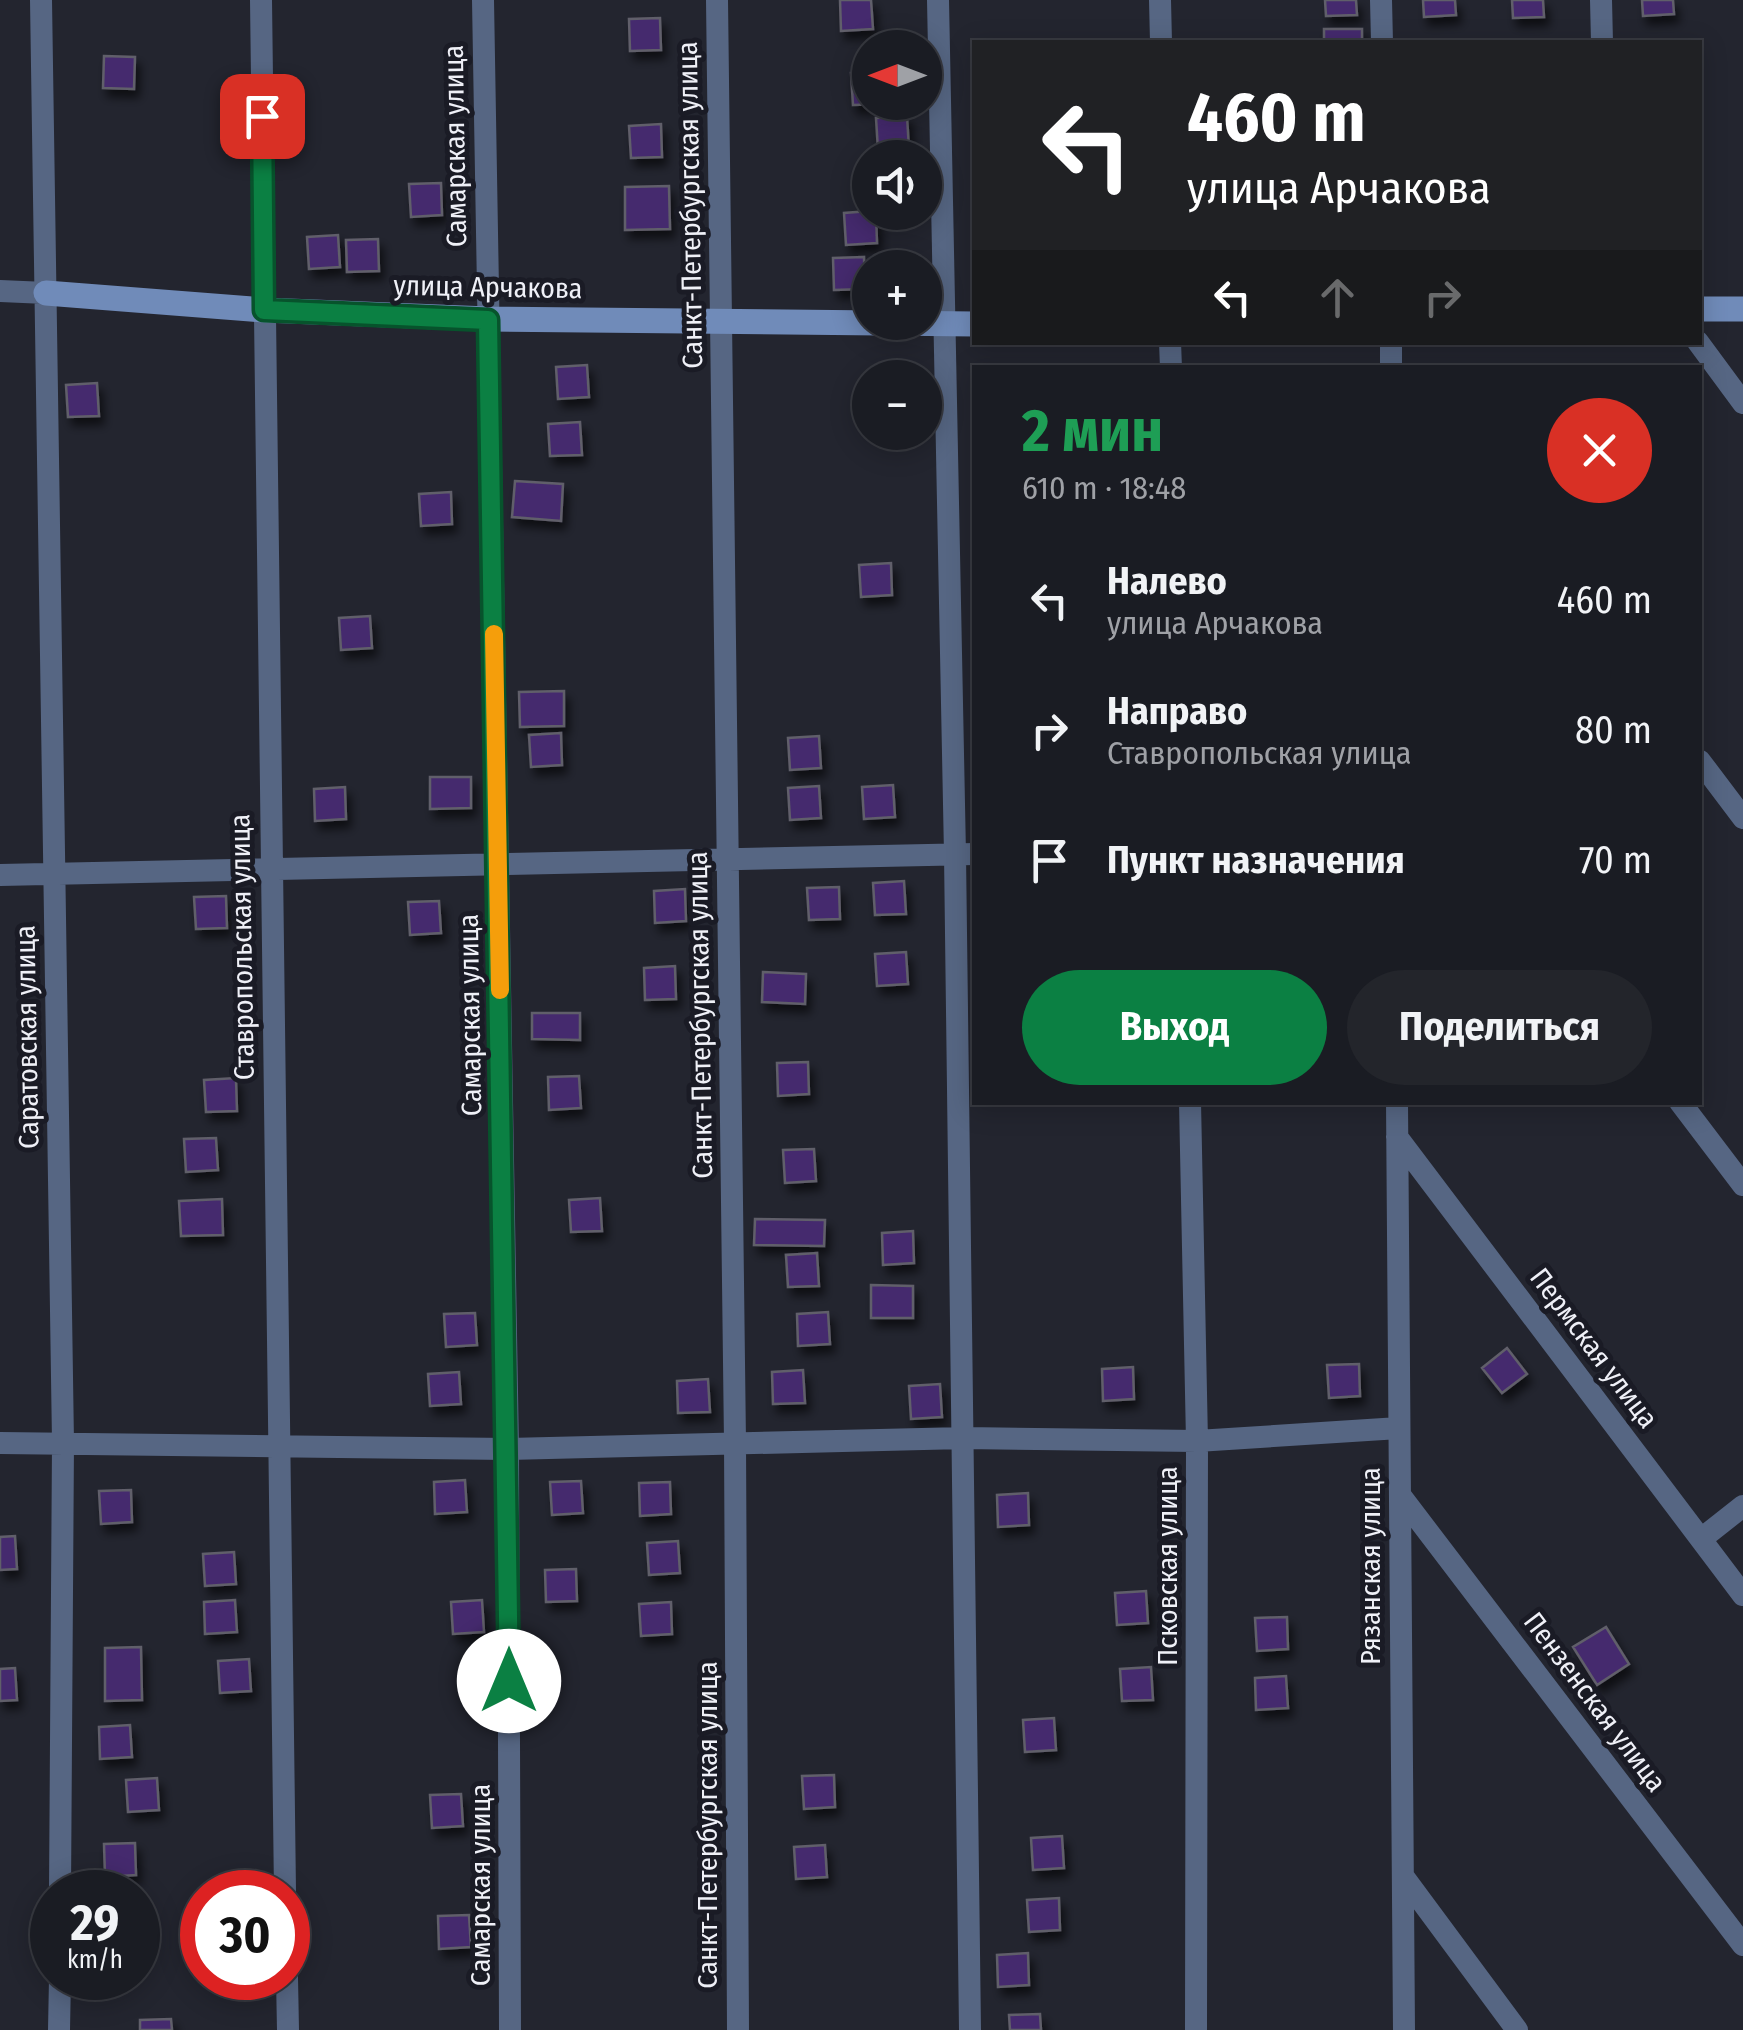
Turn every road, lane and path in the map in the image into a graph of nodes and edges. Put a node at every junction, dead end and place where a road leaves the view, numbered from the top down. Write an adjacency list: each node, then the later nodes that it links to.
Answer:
1 (41, 0): 13 (street, Саратовская улица)
2 (261, 0): 16 (street, Ставропольская улица)
3 (483, 0): 17 (street, Самарская улица)
4 (717, 0): 18 (street, Санкт-Петербургская улица)
5 (938, 0): 19 (street)
6 (1160, 0): 9 (street)
7 (1381, 0): 10 (street)
8 (1601, 0): 11 (street)
9 (1161, 40)
10 (1382, 40)
11 (1602, 40)
12 (0, 291): 13 (street, улица Арчакова)
13 (46, 294): 16 (street, улица Арчакова); 29 (street, Саратовская улица)
14 (1702, 309): 15 (street)
15 (1743, 309)
16 (264, 310): 17 (street, улица Арчакова); 28 (street, Ставропольская улица)
17 (488, 320): 18 (street, улица Арчакова); 27 (street, Самарская улица)
18 (722, 321): 19 (street, улица Арчакова); 26 (street, Санкт-Петербургская улица)
19 (944, 324): 20 (street, улица Арчакова); 25 (street)
20 (972, 324)
21 (1700, 345): 22 (street)
22 (1743, 403)
23 (1702, 764): 24 (street)
24 (1743, 818)
25 (965, 854): 26 (street); 37 (street)
26 (728, 860): 27 (street); 40 (street, Санкт-Петербургская улица)
27 (498, 863): 28 (street); 43 (street, Самарская улица)
28 (272, 868): 29 (street); 42 (street, Ставропольская улица)
29 (54, 874): 30 (street); 39 (street, Саратовская улица)
30 (0, 875)
31 (1190, 1105): 38 (street, Псковская улица)
32 (1397, 1105): 34 (street, Рязанская улица)
33 (1682, 1105): 35 (street)
34 (1397, 1137): 36 (street, Рязанская улица); 46 (street, Пермская улица)
35 (1743, 1185)
36 (1400, 1428): 38 (street); 44 (street, Рязанская улица)
37 (964, 1438): 38 (street); 40 (street); 58 (street)
38 (1197, 1441): 59 (street, Псковская улица)
39 (63, 1442): 41 (street); 42 (street); 48 (street, Саратовская улица)
40 (736, 1442): 43 (street); 57 (street, Санкт-Петербургская улица)
41 (0, 1443)
42 (278, 1447): 43 (street); 49 (street, Ставропольская улица)
43 (508, 1449): 56 (street, Самарская улица)
44 (1400, 1495): 50 (street, Рязанская улица); 51 (street, Пензенская улица)
45 (1743, 1506): 46 (street)
46 (1701, 1540): 47 (street, Пермская улица)
47 (1743, 1595)
48 (60, 1870)
49 (285, 1870)
50 (1403, 1876): 60 (street, Рязанская улица); 61 (street)
51 (1743, 1945)
52 (60, 2000): 54 (street)
53 (287, 2000): 55 (street)
54 (59, 2030)
55 (288, 2030)
56 (510, 2030)
57 (738, 2030)
58 (970, 2030)
59 (1196, 2030)
60 (1404, 2030)
61 (1517, 2030)

